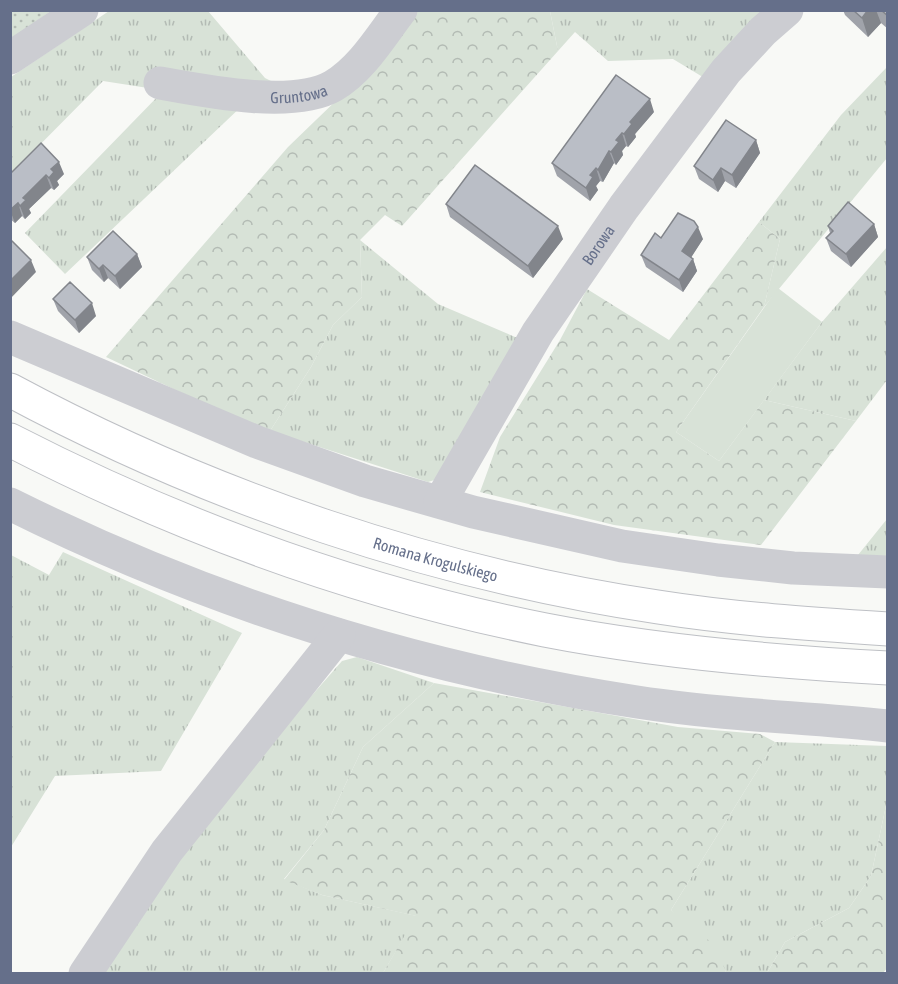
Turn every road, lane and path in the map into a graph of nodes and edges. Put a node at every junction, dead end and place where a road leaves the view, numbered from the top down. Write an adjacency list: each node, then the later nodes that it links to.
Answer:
1 (82, 10): 4 (street)
2 (401, 10): 5 (street, Gruntowa)
3 (787, 10): 9 (street, Borowa)
4 (10, 58)
5 (160, 83)
6 (10, 336): 9 (street)
7 (10, 390): 12 (main road, Romana Krogulskiego)
8 (10, 440): 14 (main road)
9 (440, 502): 11 (street)
10 (10, 504): 13 (street)
11 (888, 572)
12 (888, 629)
13 (339, 635): 15 (street); 16 (street)
14 (888, 668)
15 (888, 726)
16 (85, 974)

